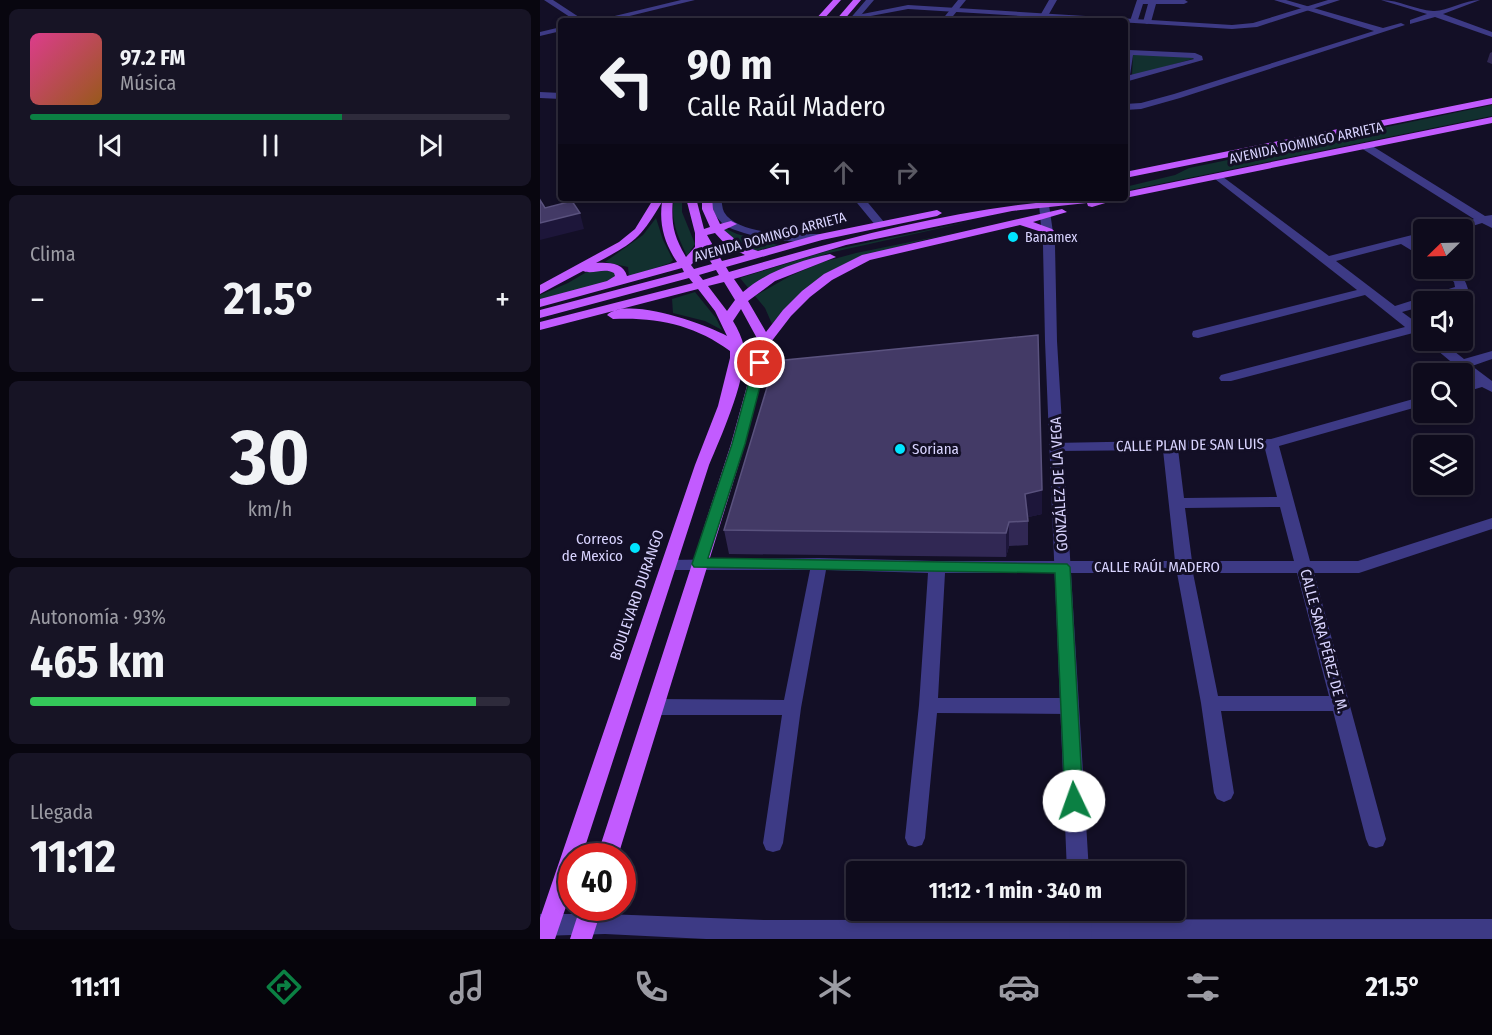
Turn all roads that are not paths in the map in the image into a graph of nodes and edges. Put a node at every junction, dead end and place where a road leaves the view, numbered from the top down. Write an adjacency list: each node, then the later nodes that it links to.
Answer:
1 (548, 0): 23 (street)
2 (648, 0): 18 (street)
3 (691, 0): 18 (street)
4 (837, 0): 25 (main road)
5 (857, 0): 26 (main road)
6 (897, 0): 17 (street)
7 (962, 0): 19 (street)
8 (1053, 0): 30 (street)
9 (1180, 0): 16 (street)
10 (1278, 0): 20 (street)
11 (1336, 0): 20 (street)
12 (1385, 0): 22 (street)
13 (1476, 0): 22 (street)
14 (1140, 1): 16 (street); 32 (street)
15 (868, 2): 21 (street); 27 (street)
16 (1152, 3): 33 (street)
17 (908, 6): 19 (street); 21 (street)
18 (660, 7): 24 (street)
19 (954, 9): 29 (street); 30 (street)
20 (1308, 9): 33 (street); 37 (street)
21 (884, 13): 28 (street)
22 (1435, 14): 34 (street); 39 (street)
23 (576, 18)
24 (611, 18)
25 (821, 18)
26 (842, 18)
27 (855, 18)
28 (859, 18)
29 (947, 18)
30 (1042, 18)
31 (1128, 21): 32 (street)
32 (1134, 21): 33 (street)
33 (1147, 22)
34 (1413, 22)
35 (1401, 25): 37 (street)
36 (558, 30): 38 (street)
37 (1384, 31): 45 (street)
38 (540, 34)
39 (1492, 35)
40 (1128, 58): 41 (street)
41 (1128, 76)
42 (540, 95): 43 (street)
43 (558, 96)
44 (1492, 101): 48 (main road, AVENIDA DOMINGO ARRIETA)
45 (1128, 107)
46 (1492, 120): 47 (main road, AVENIDA DOMINGO ARRIETA)
47 (1365, 146): 50 (main road, AVENIDA DOMINGO ARRIETA); 66 (street)
48 (1185, 163): 49 (main road, AVENIDA DOMINGO ARRIETA); 51 (main road)
49 (1128, 174)
50 (1219, 177): 52 (main road, AVENIDA DOMINGO ARRIETA); 79 (street)
51 (1128, 182)
52 (1128, 195)
53 (657, 201): 80 (main road)
54 (668, 201): 82 (main road)
55 (691, 201): 72 (main road)
56 (707, 201): 71 (main road)
57 (716, 201): 68 (street)
58 (861, 201): 69 (street)
59 (995, 201): 69 (main road, AVENIDA DOMINGO ARRIETA)
60 (1060, 201): 65 (main road)
61 (1093, 201): 65 (main road, AVENIDA DOMINGO ARRIETA)
62 (1106, 201): 65 (main road)
63 (977, 215): 64 (main road); 65 (main road, AVENIDA DOMINGO ARRIETA); 78 (main road, AVENIDA DOMINGO ARRIETA)
64 (1003, 218): 65 (main road); 67 (main road); 88 (main road)
65 (1046, 218): 67 (main road); 111 (street, GONZÁLEZ DE LA VEGA)
66 (1489, 221): 70 (street)
67 (1023, 222): 99 (main road)
68 (731, 224): 71 (main road); 73 (street)
69 (880, 224): 73 (main road, AVENIDA DOMINGO ARRIETA)
70 (1473, 224)
71 (716, 228): 72 (main road); 77 (main road)
72 (700, 234): 81 (main road); 82 (main road)
73 (820, 237): 77 (main road, AVENIDA DOMINGO ARRIETA)
74 (1413, 238): 75 (street)
75 (1403, 240): 76 (street); 79 (street)
76 (1413, 247)
77 (755, 255): 78 (main road); 81 (main road, AVENIDA DOMINGO ARRIETA)
78 (785, 259): 81 (main road, AVENIDA DOMINGO ARRIETA)
79 (1326, 260): 86 (street)
80 (576, 271): 84 (main road); 85 (main road)
81 (724, 271): 82 (main road, AVENIDA DOMINGO ARRIETA); 88 (main road)
82 (692, 274): 84 (main road); 92 (main road, AVENIDA DOMINGO ARRIETA); 93 (main road); 94 (main road)
83 (1457, 279): 87 (street)
84 (607, 286): 89 (main road)
85 (540, 290)
86 (1366, 291): 91 (street); 98 (street)
87 (1456, 291)
88 (742, 300): 94 (main road); 99 (main road)
89 (540, 303)
90 (1413, 305): 91 (street)
91 (1392, 311): 96 (street)
92 (540, 314)
93 (559, 321): 95 (main road); 100 (main road)
94 (727, 321): 100 (main road)
95 (540, 326)
96 (1413, 327)
97 (1413, 332): 106 (street)
98 (1198, 334)
99 (765, 342): 117 (main road)
100 (738, 350): 116 (main road, BOULEVARD DURANGO)
101 (1446, 351): 103 (street)
102 (1492, 355): 104 (street)
103 (1462, 363)
104 (1466, 363)
105 (1473, 372): 107 (street)
106 (1226, 378)
107 (1488, 385): 108 (street)
108 (1473, 387)
109 (1413, 403): 110 (street, CALLE PLAN DE SAN LUIS)
110 (1271, 444): 112 (street, CALLE PLAN DE SAN LUIS); 113 (street, CALLE SARA PÉREZ DE M.)
111 (1058, 446): 112 (street, CALLE PLAN DE SAN LUIS); 120 (street, GONZÁLEZ DE LA VEGA)
112 (1170, 446): 114 (street)
113 (1287, 502): 114 (street); 122 (street, CALLE SARA PÉREZ DE M.)
114 (1177, 503): 121 (street)
115 (1492, 523): 122 (street, CALLE RAÚL MADERO)
116 (671, 564): 117 (street, CALLE RAÚL MADERO); 137 (main road, BOULEVARD DURANGO)
117 (699, 564): 118 (street, CALLE RAÚL MADERO); 126 (main road)
118 (819, 564): 119 (street, CALLE RAÚL MADERO); 128 (street)
119 (937, 567): 120 (street, CALLE RAÚL MADERO); 125 (street)
120 (1062, 567): 121 (street, CALLE RAÚL MADERO); 127 (street, GONZÁLEZ DE LA VEGA)
121 (1184, 567): 122 (street, CALLE RAÚL MADERO); 123 (street)
122 (1305, 568): 124 (street, CALLE SARA PÉREZ DE M.)
123 (1210, 703): 124 (street); 129 (street)
124 (1341, 704): 131 (street, CALLE SARA PÉREZ DE M.)
125 (928, 705): 127 (street); 130 (street)
126 (655, 706): 128 (street); 132 (main road)
127 (1069, 706): 134 (street, GONZÁLEZ DE LA VEGA)
128 (792, 708): 133 (street)
129 (1224, 793)
130 (915, 838)
131 (1376, 839)
132 (611, 843)
133 (773, 843)
134 (1076, 861)
135 (586, 923): 137 (street); 139 (street)
136 (1080, 926): 138 (street); 139 (street)
137 (544, 929)
138 (1492, 930)
139 (764, 935)

